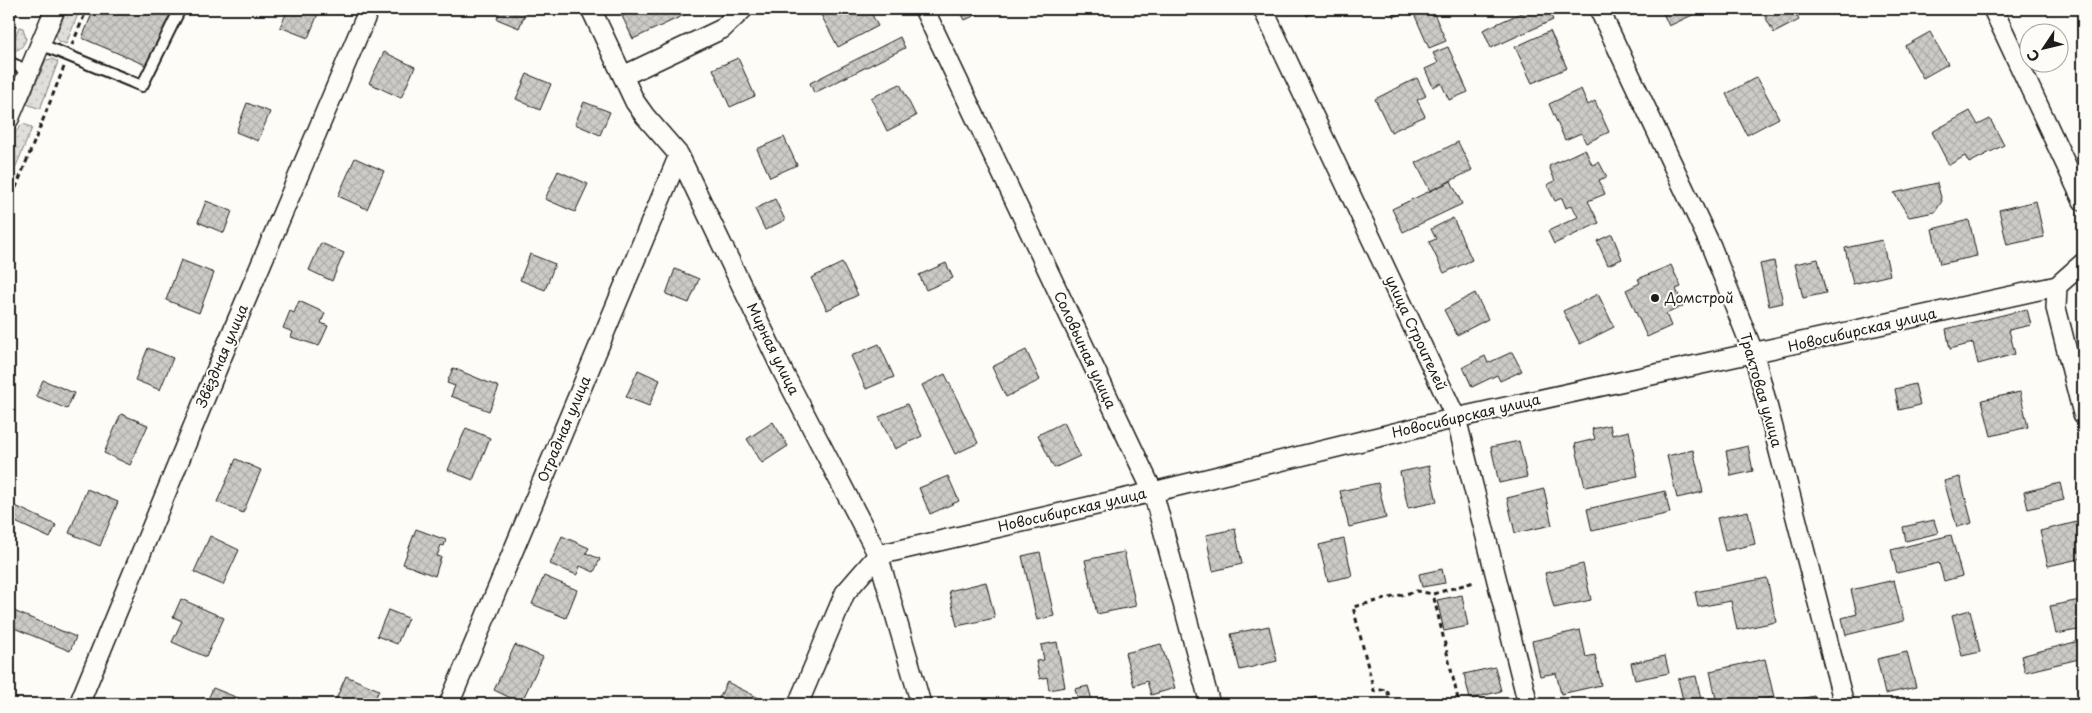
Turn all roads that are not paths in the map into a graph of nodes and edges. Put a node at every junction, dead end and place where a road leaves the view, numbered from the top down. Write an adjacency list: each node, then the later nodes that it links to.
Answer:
1 (11, 9): 11 (lane)
2 (55, 9): 12 (street)
3 (180, 9): 12 (lane)
4 (369, 9): 26 (street, Звёздная улица)
5 (591, 9): 15 (street, Мирная улица)
6 (743, 9): 15 (street)
7 (924, 9): 24 (street, Соловьиная улица)
8 (1263, 9): 23 (street, улица Строителей)
9 (1599, 9): 21 (street, Трактовая улица)
10 (1993, 9): 18 (street)
11 (9, 14)
12 (40, 44): 14 (street)
13 (9, 62): 14 (lane)
14 (28, 71): 16 (street)
15 (623, 76): 17 (street, Мирная улица)
16 (9, 119)
17 (679, 154): 25 (street, Мирная улица); 27 (street, Отрадная улица)
18 (2083, 201)
19 (2083, 263): 20 (street)
20 (2057, 286): 21 (street, Новосибирская улица); 22 (street)
21 (1754, 354): 23 (street, Новосибирская улица); 32 (street, Трактовая улица)
22 (2083, 414)
23 (1456, 418): 24 (street, Новосибирская улица); 31 (street, улица Строителей)
24 (1153, 492): 25 (street, Новосибирская улица); 30 (street, Соловьиная улица)
25 (878, 554): 28 (street); 29 (street, Мирная улица)
26 (79, 704)
27 (449, 704)
28 (798, 704)
29 (921, 704)
30 (1210, 704)
31 (1528, 704)
32 (1844, 704)

